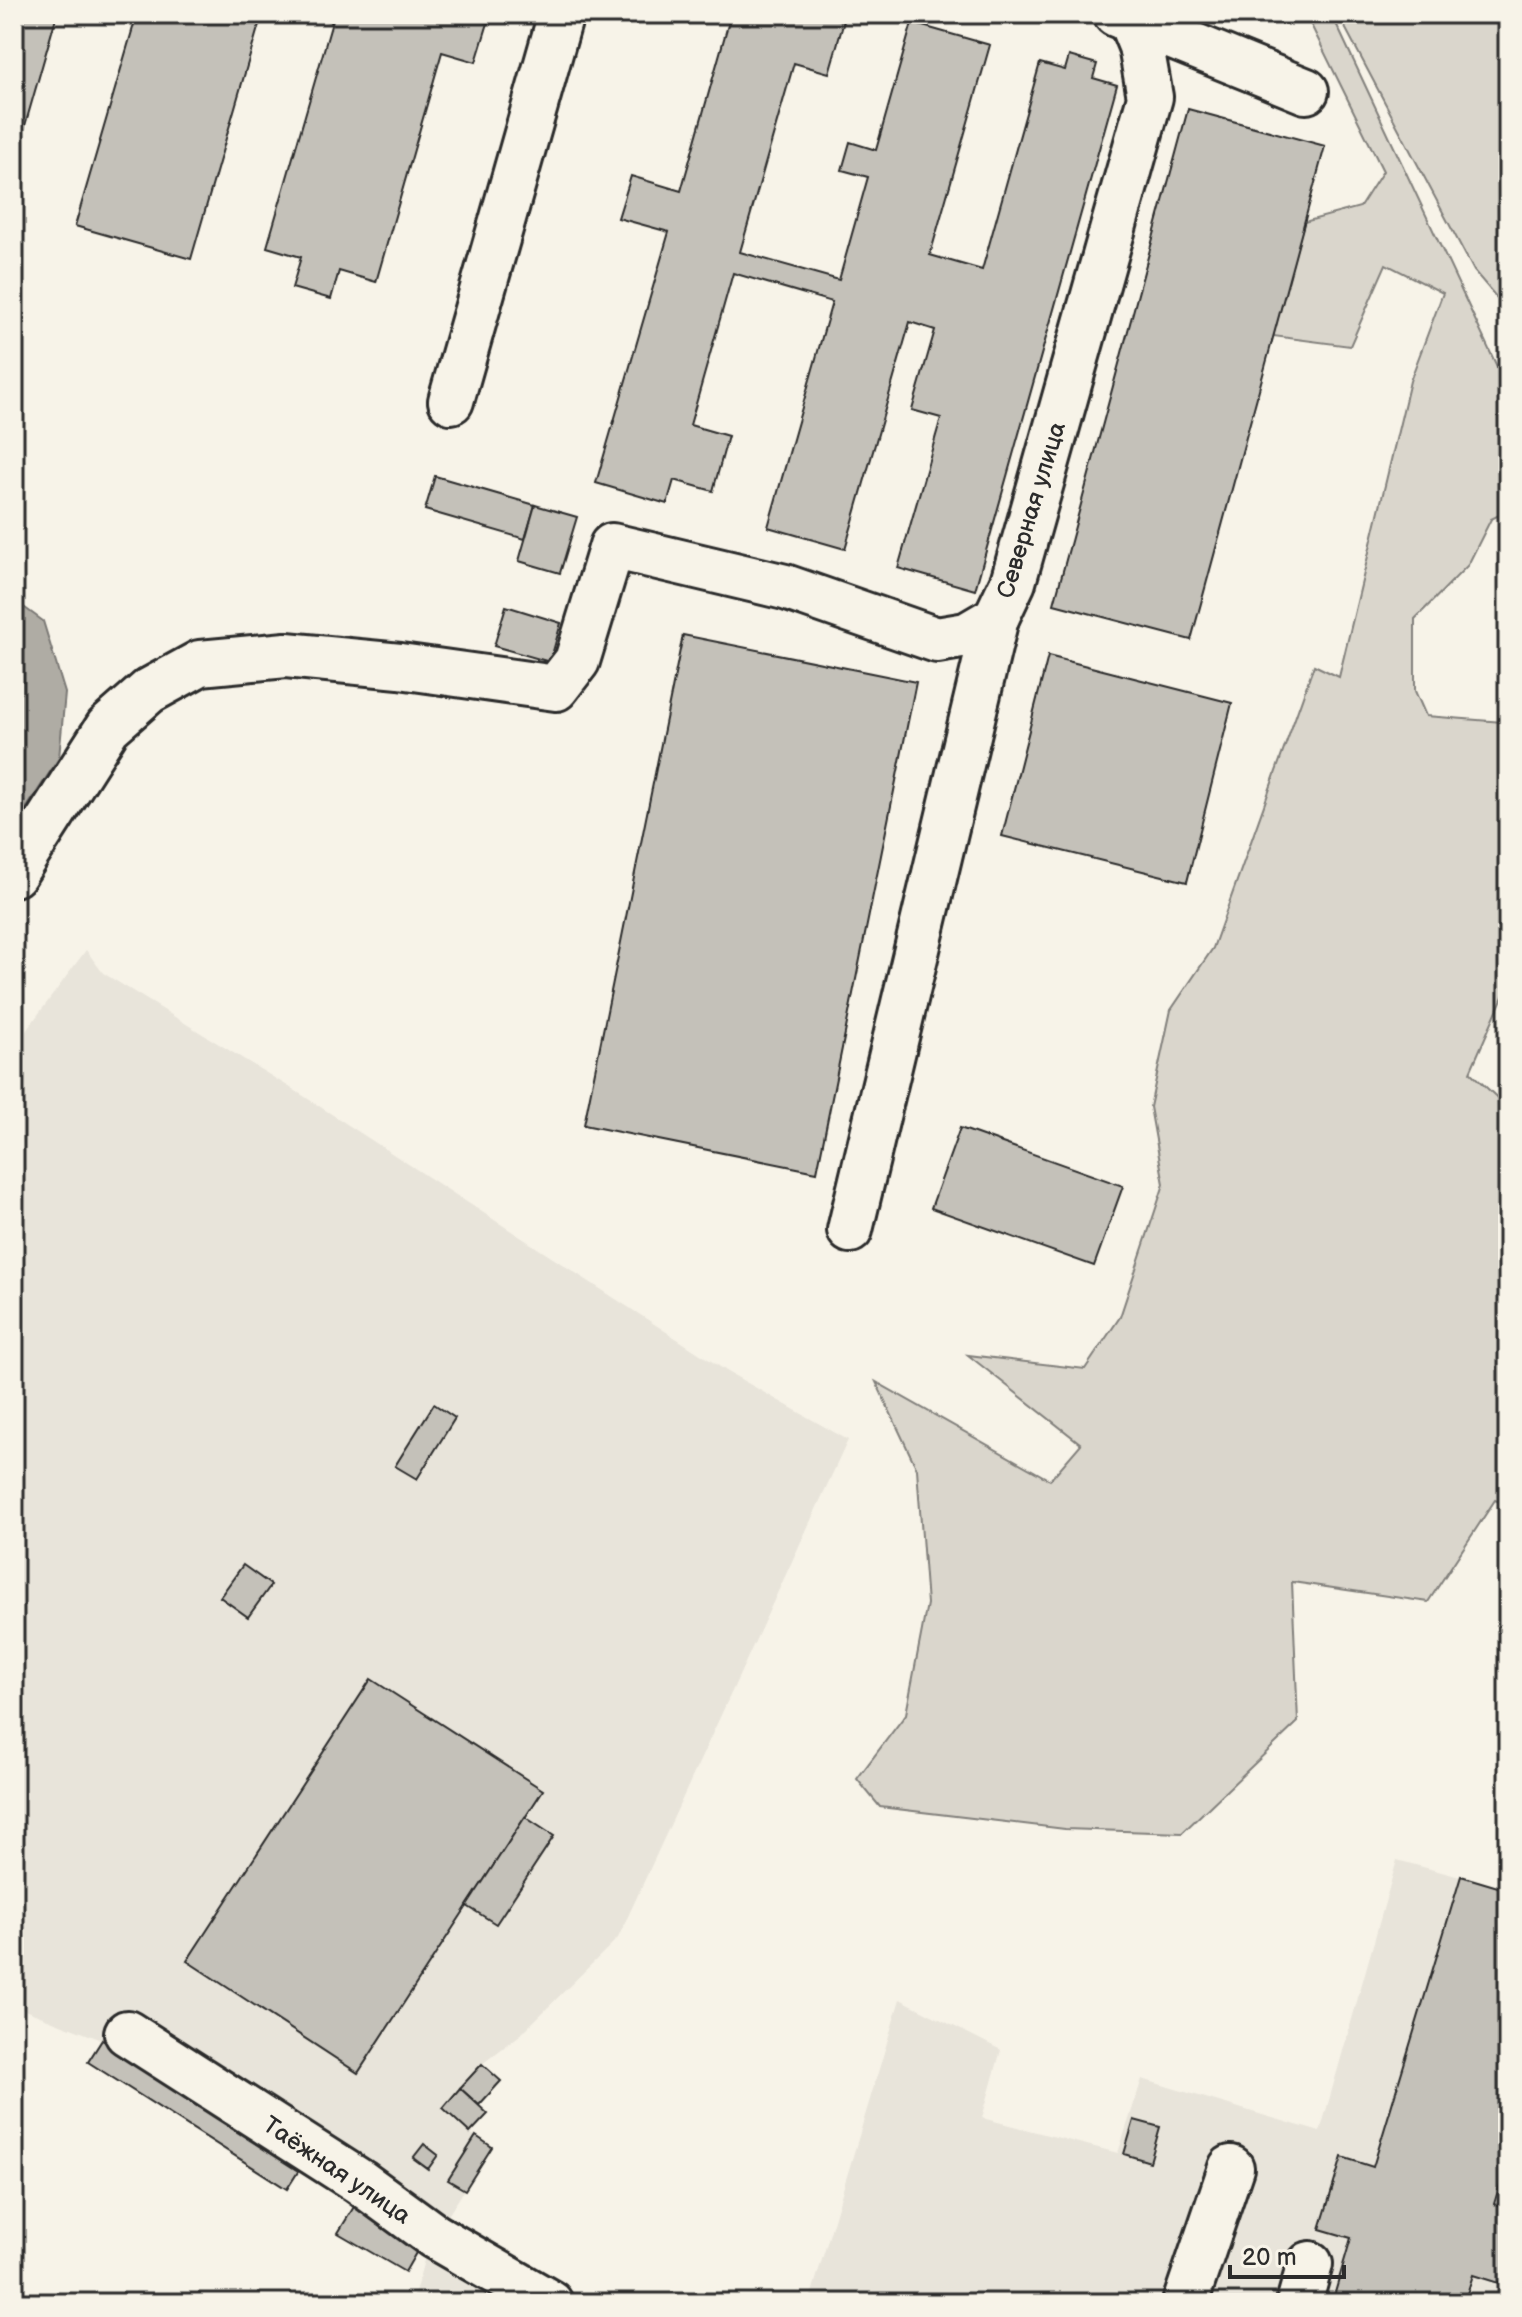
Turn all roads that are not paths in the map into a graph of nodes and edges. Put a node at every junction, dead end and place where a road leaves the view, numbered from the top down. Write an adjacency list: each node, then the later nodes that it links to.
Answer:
1 (561, 14): 4 (street)
2 (1124, 15): 3 (street); 5 (street, Северная улица)
3 (1306, 91)
4 (451, 401)
5 (996, 618): 6 (street, Северная улица); 7 (street)
6 (14, 874)
7 (850, 1230)
8 (127, 2033): 10 (street, Таёжная улица)
9 (1231, 2168): 11 (street)
10 (550, 2303)
11 (1185, 2303)

